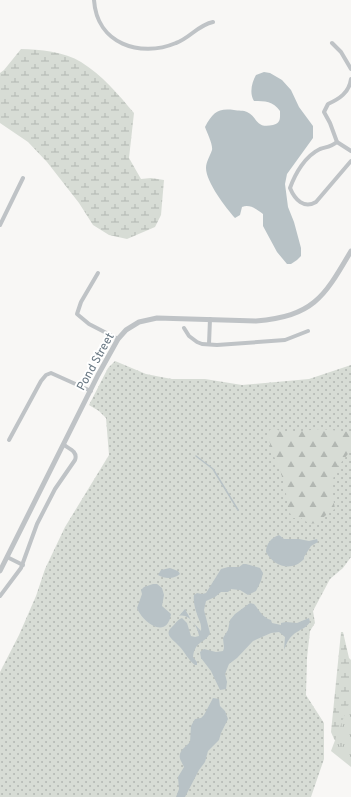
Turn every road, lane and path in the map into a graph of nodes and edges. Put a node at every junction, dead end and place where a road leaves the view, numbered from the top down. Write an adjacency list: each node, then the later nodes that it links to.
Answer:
1 (94, 0): 2 (street)
2 (213, 22)
3 (332, 43): 4 (street)
4 (351, 70)
5 (351, 79): 6 (street)
6 (336, 142): 7 (street); 8 (street)
7 (351, 150)
8 (351, 161)
9 (24, 178): 10 (street)
10 (0, 225)
11 (351, 251): 13 (street, Pond Street)
12 (98, 273): 16 (street)
13 (210, 319): 16 (street, Pond Street); 17 (street)
14 (184, 328): 17 (street)
15 (308, 331): 17 (street)
16 (118, 339): 18 (street, Pond Street)
17 (209, 344)
18 (90, 391): 19 (street); 20 (street, Pond Street)
19 (9, 440)
20 (64, 445): 21 (street, Pond Street); 22 (street)
21 (8, 557): 22 (street); 23 (street, Pond Street)
22 (23, 565): 24 (street)
23 (0, 571)
24 (0, 596)

